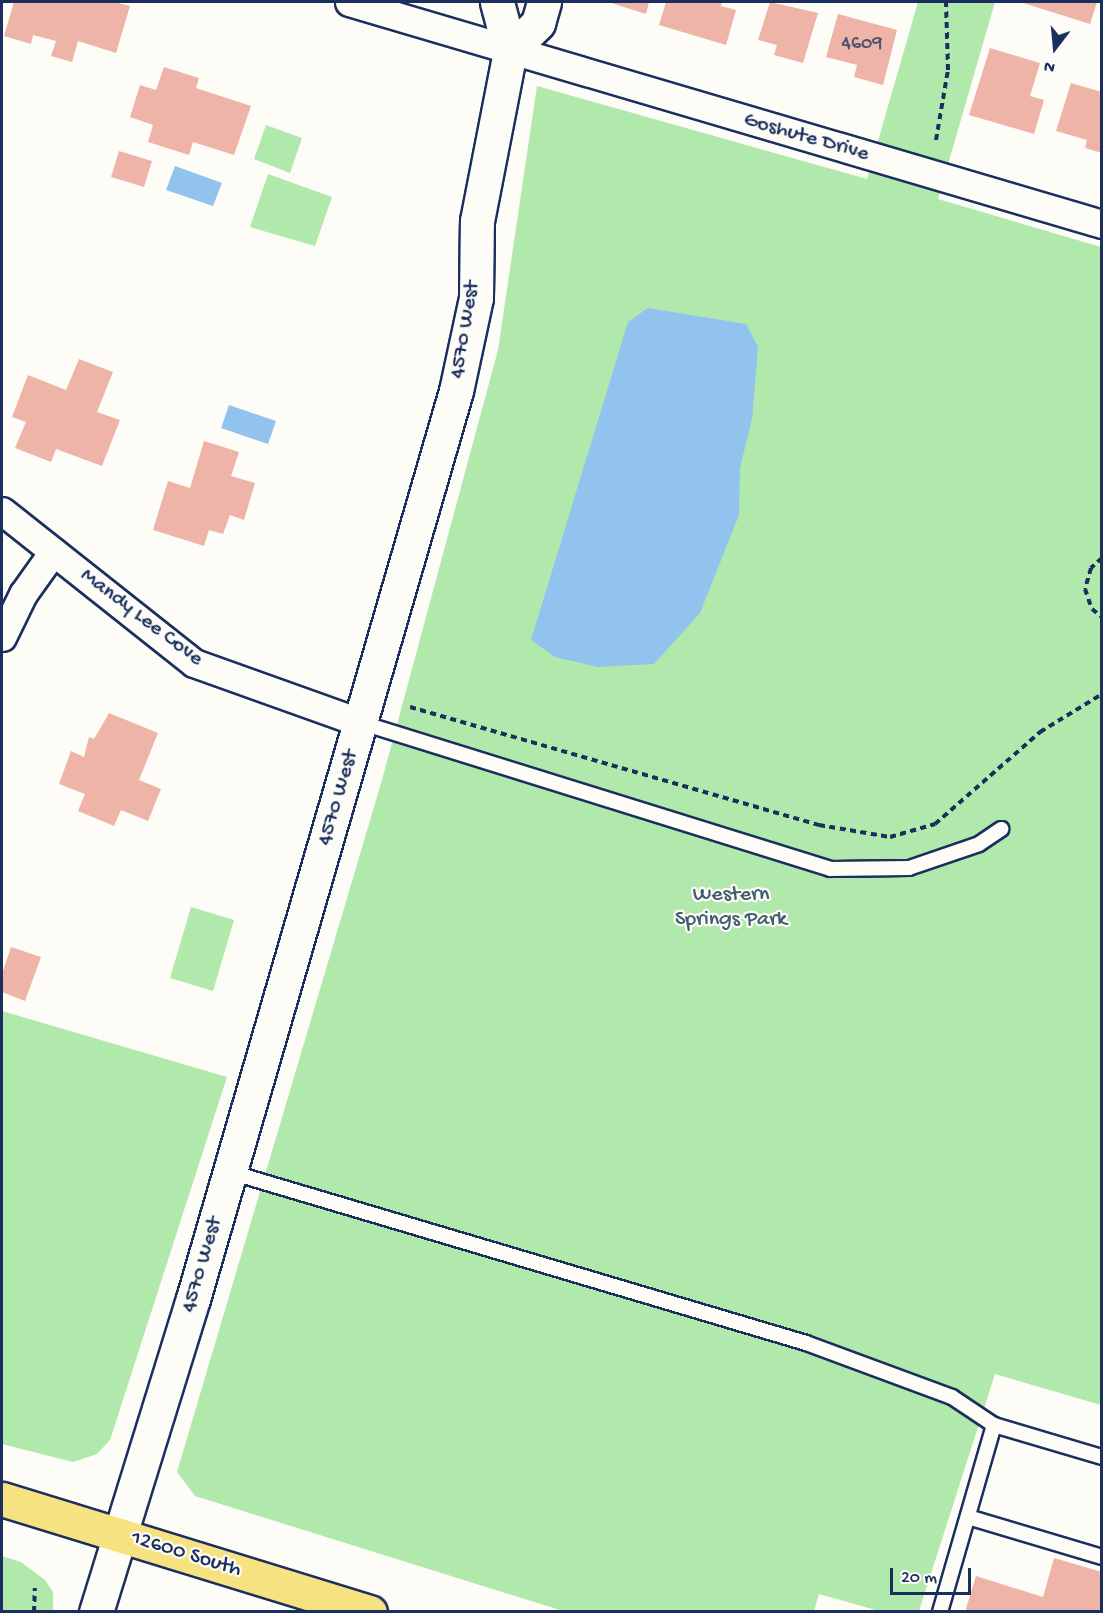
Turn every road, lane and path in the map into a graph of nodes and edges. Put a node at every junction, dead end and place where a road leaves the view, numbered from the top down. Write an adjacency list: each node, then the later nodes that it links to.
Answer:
1 (349, 2): 5 (street, Goshute Drive)
2 (497, 2): 5 (main road, 4570 West)
3 (544, 2): 5 (main road)
4 (946, 2): 6 (path)
5 (510, 51): 7 (street, Goshute Drive); 15 (main road, 4570 West)
6 (936, 140)
7 (1101, 224)
8 (2, 511): 9 (street, Mandy Lee Cove)
9 (53, 552): 12 (street); 15 (street, Mandy Lee Cove)
10 (1101, 558): 11 (path)
11 (1101, 617)
12 (2, 637)
13 (1101, 694): 14 (path)
14 (410, 707)
15 (362, 723): 16 (lane); 17 (main road, 4570 West)
16 (1001, 829)
17 (230, 1172): 18 (lane); 22 (main road, 4570 West)
18 (994, 1425): 19 (lane); 21 (lane)
19 (1101, 1457)
20 (2, 1499): 22 (main road, 12600 South)
21 (968, 1518): 23 (lane); 28 (lane)
22 (121, 1536): 26 (main road, 4570 West); 27 (main road, 12600 South)
23 (1101, 1557)
24 (35, 1588): 25 (path)
25 (34, 1611)
26 (96, 1611)
27 (370, 1611)
28 (940, 1611)

